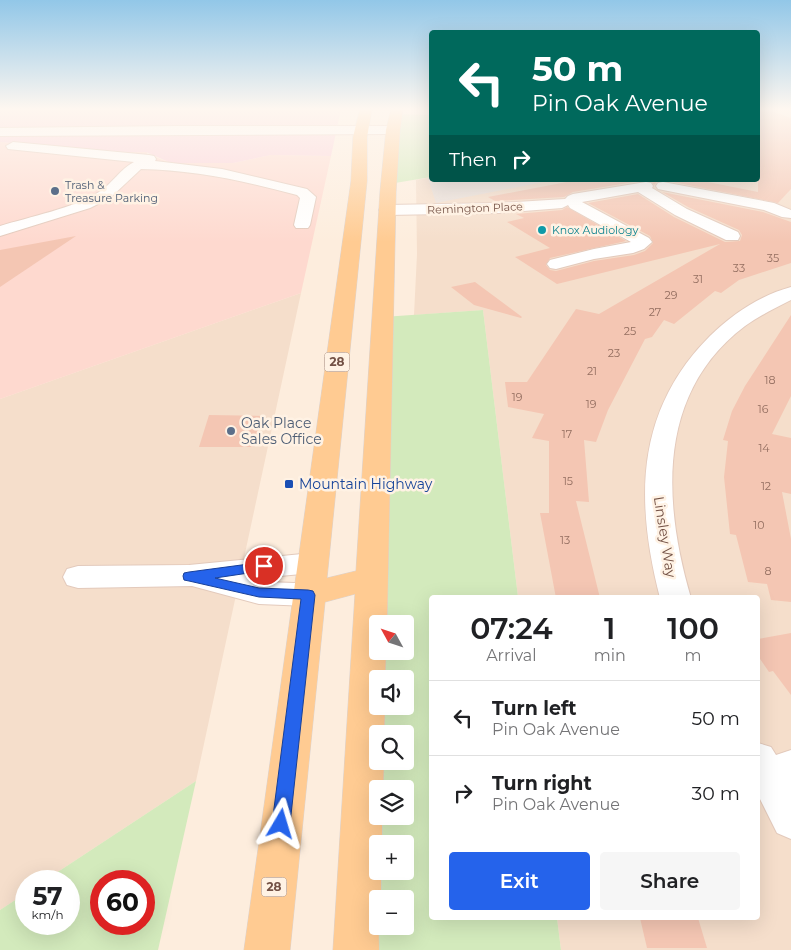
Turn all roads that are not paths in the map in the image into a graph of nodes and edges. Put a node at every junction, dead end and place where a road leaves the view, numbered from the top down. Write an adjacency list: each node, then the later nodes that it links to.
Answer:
1 (108, 153): 5 (street)
2 (158, 153): 5 (street)
3 (359, 153): 16 (main road, 28)
4 (392, 153): 8 (main road)
5 (155, 157): 10 (street); 11 (street)
6 (643, 186): 7 (street, Remington Place); 9 (street, Remington Place); 12 (street)
7 (571, 202): 8 (street, Remington Place); 13 (street)
8 (388, 210): 17 (main road)
9 (788, 214)
10 (302, 225)
11 (0, 231)
12 (732, 236)
13 (556, 264)
14 (791, 293): 18 (street, Linsley Way)
15 (78, 577): 16 (street)
16 (310, 579): 17 (main road); 21 (main road, 28)
17 (370, 579): 22 (main road)
18 (675, 595)
19 (772, 767): 20 (street)
20 (791, 820)
21 (267, 950)
22 (356, 950)

